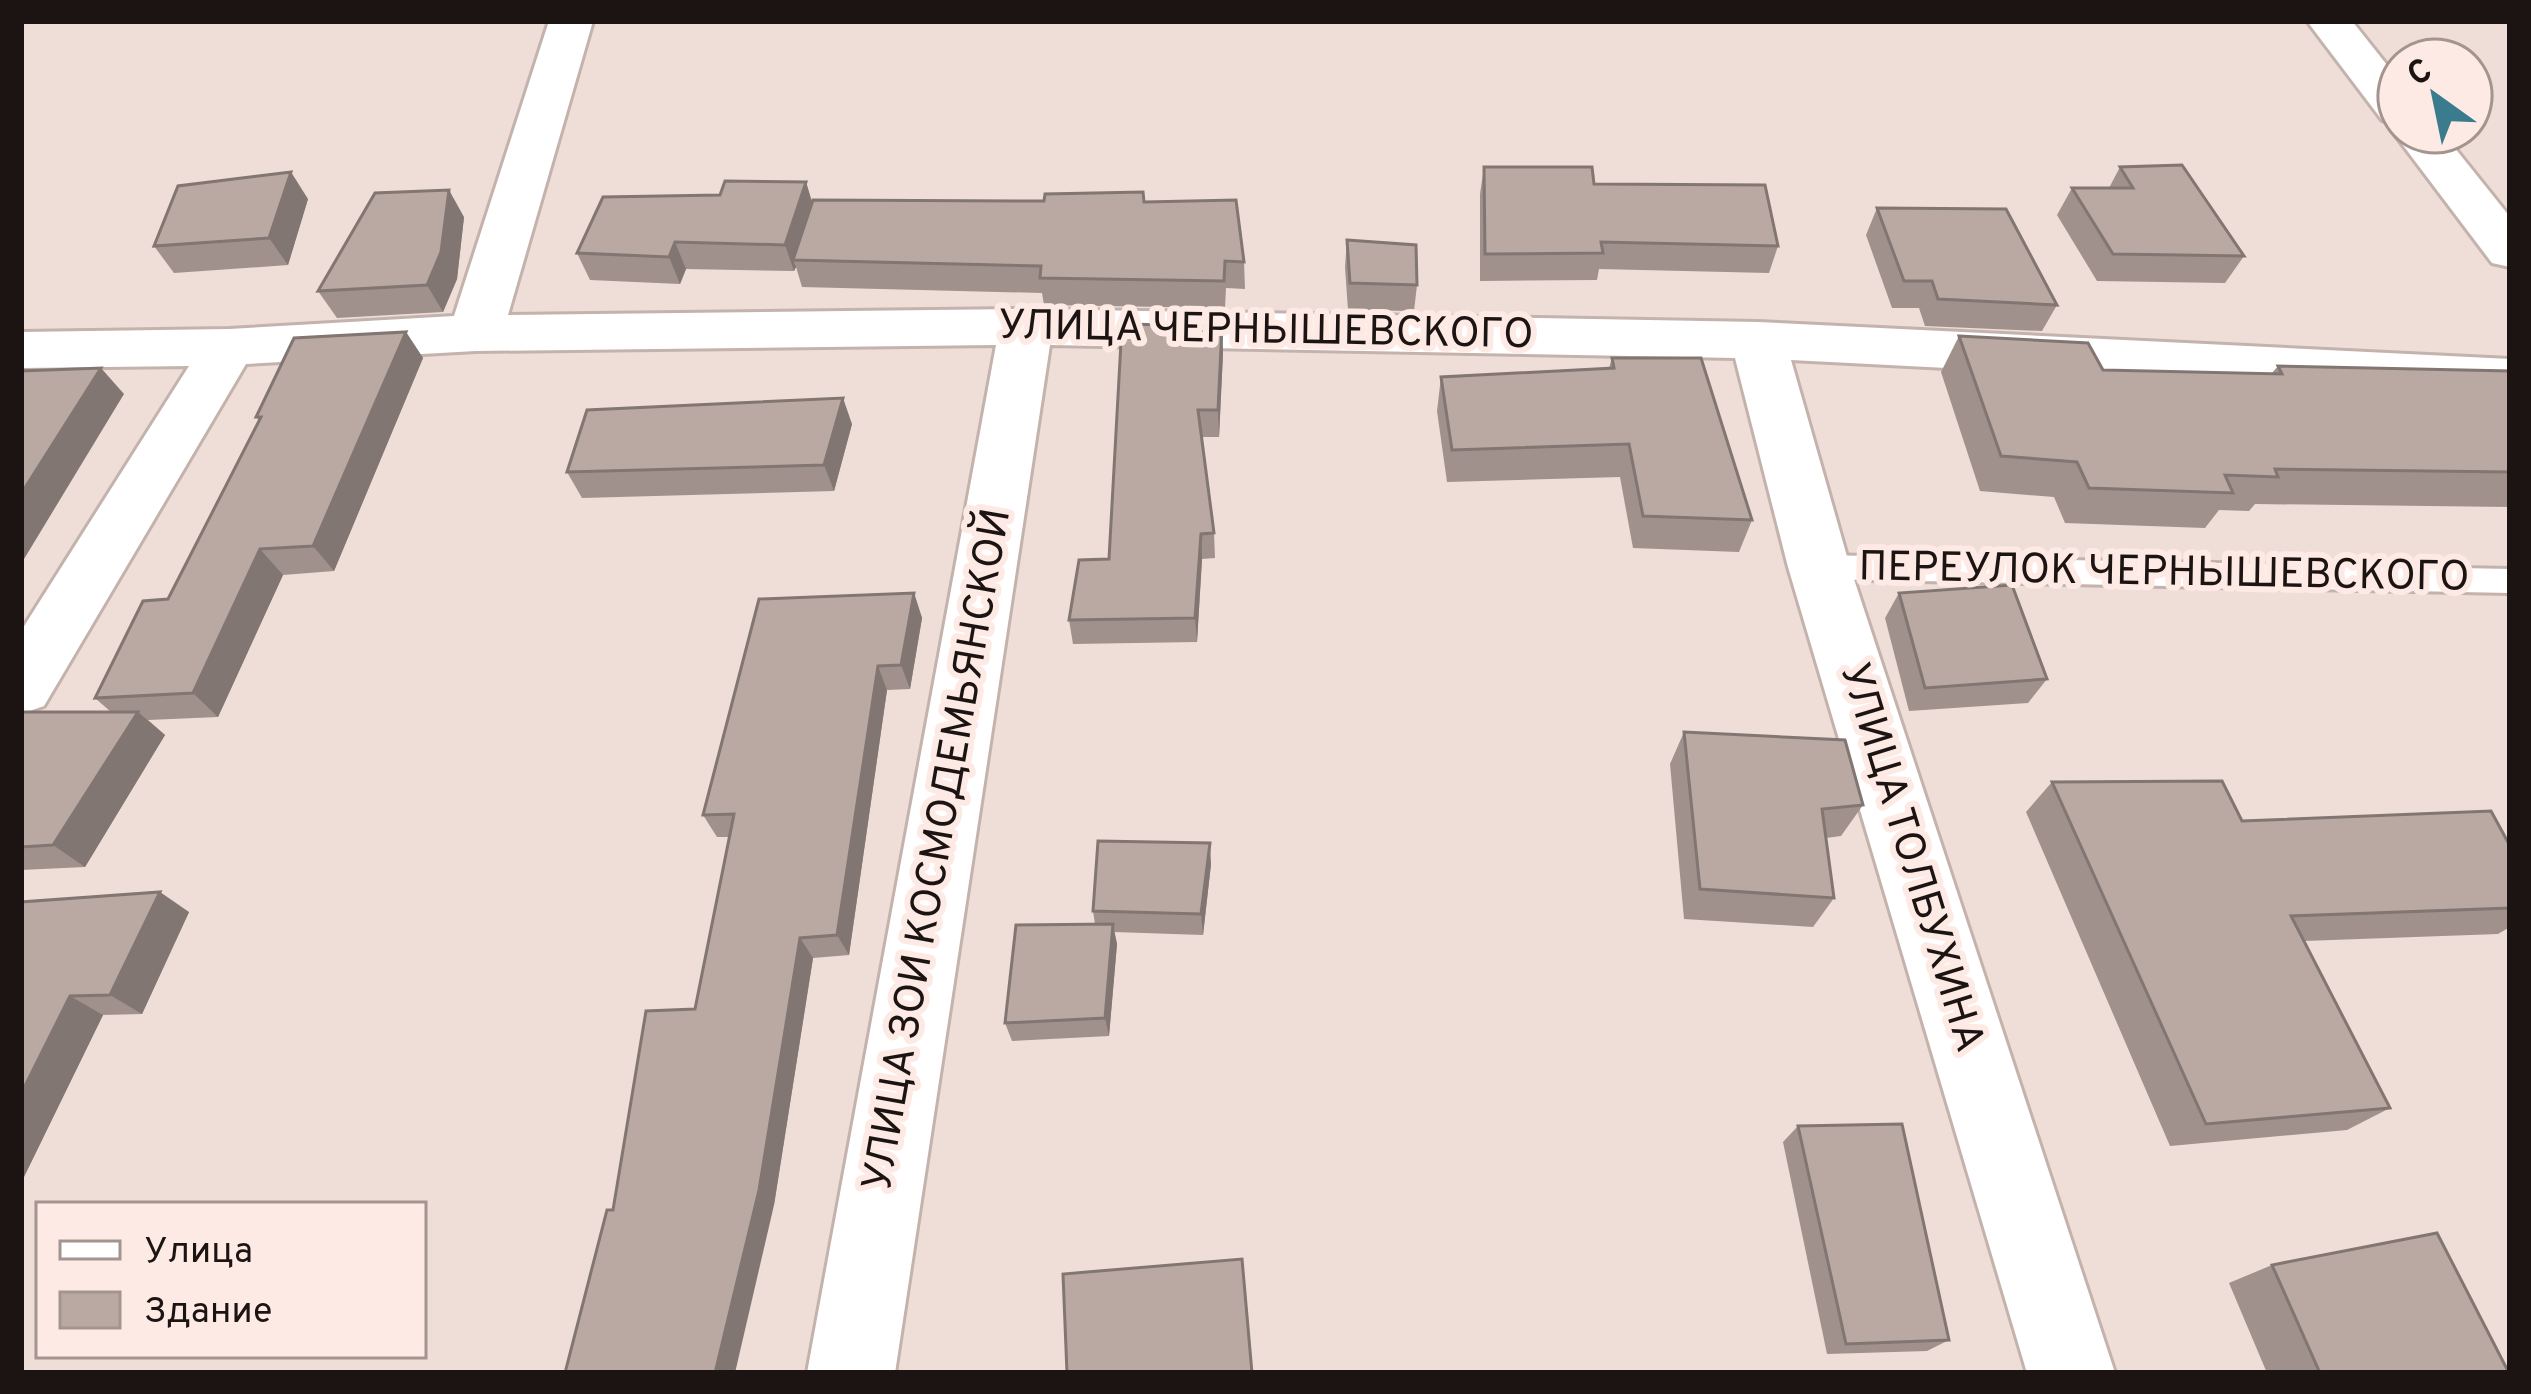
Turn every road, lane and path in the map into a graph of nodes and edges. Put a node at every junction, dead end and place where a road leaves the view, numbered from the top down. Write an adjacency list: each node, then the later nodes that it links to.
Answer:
1 (572, 21): 7 (street)
2 (2330, 21): 3 (street)
3 (2375, 79)
4 (2435, 156): 5 (street)
5 (2510, 251)
6 (1026, 327): 7 (street, УЛИЦА ЧЕРНЫШЕВСКОГО); 8 (street, УЛИЦА ЧЕРНЫШЕВСКОГО); 15 (street, УЛИЦА ЗОИ КОСМОДЕМЬЯНСКОЙ)
7 (476, 333): 9 (street, УЛИЦА ЧЕРНЫШЕВСКОГО)
8 (1758, 340): 11 (street, УЛИЦА ЧЕРНЫШЕВСКОГО); 12 (street, УЛИЦА ТОЛБУХИНА)
9 (229, 347): 10 (street, УЛИЦА ЧЕРНЫШЕВСКОГО); 14 (street)
10 (21, 350)
11 (2510, 379)
12 (1819, 567): 13 (lane, ПЕРЕУЛОК ЧЕРНЫШЕВСКОГО); 16 (street, УЛИЦА ТОЛБУХИНА)
13 (2510, 581)
14 (21, 688)
15 (851, 1373)
16 (2071, 1373)

